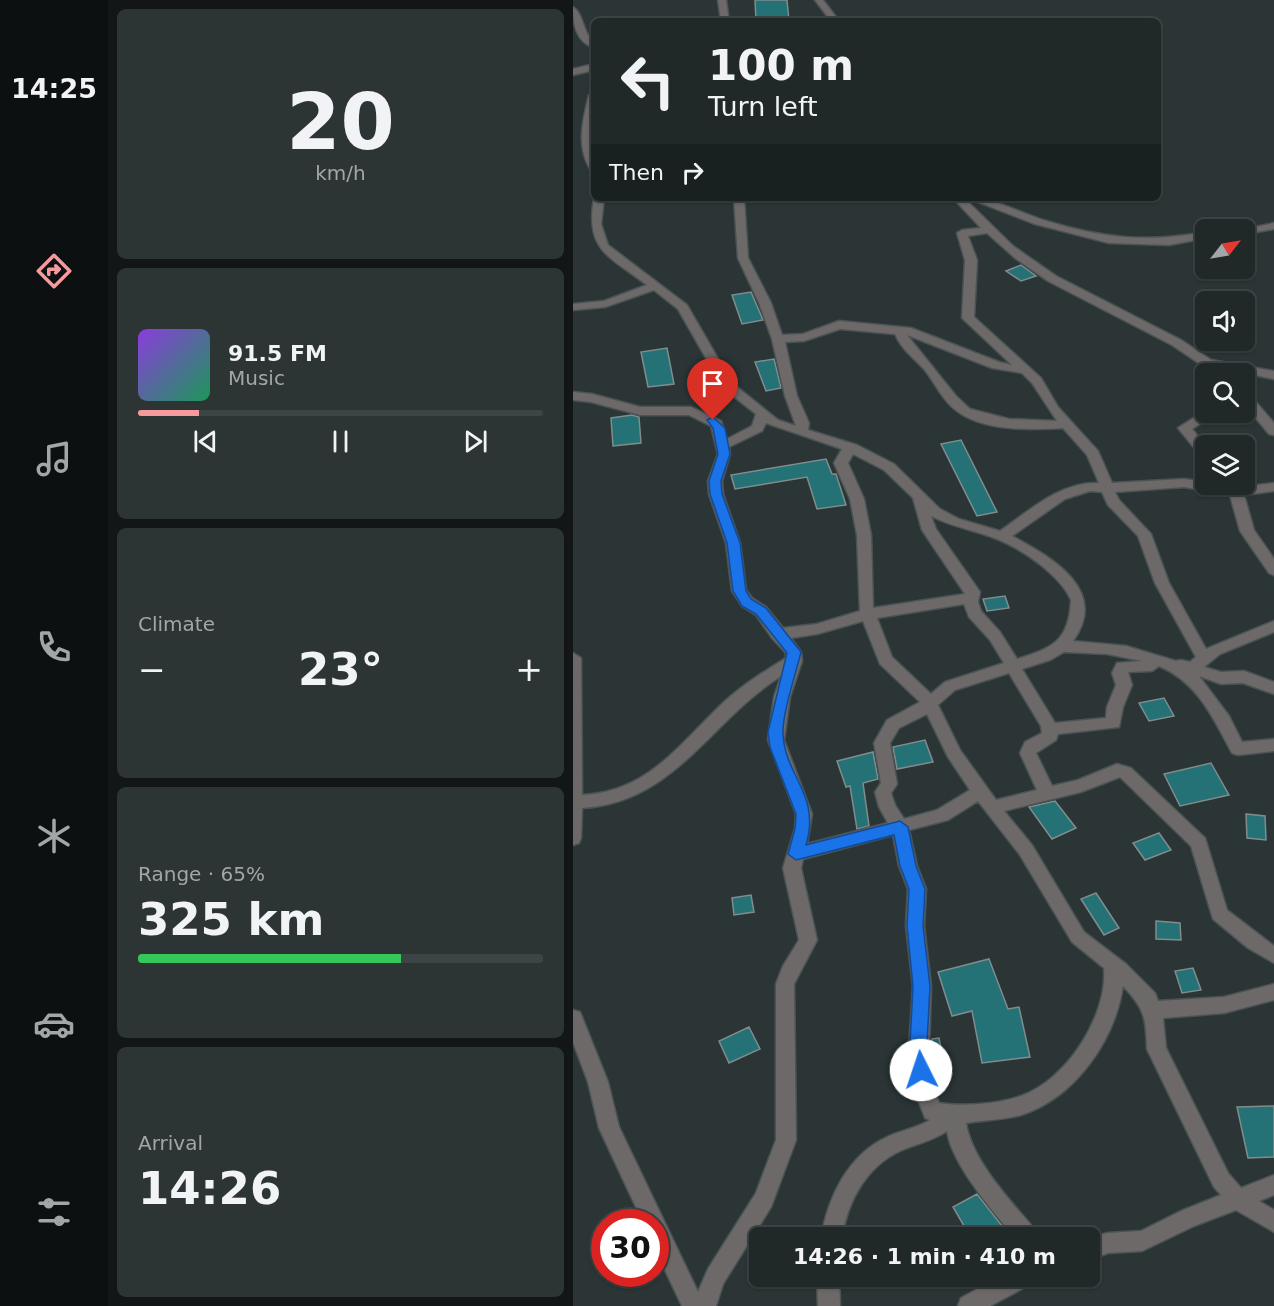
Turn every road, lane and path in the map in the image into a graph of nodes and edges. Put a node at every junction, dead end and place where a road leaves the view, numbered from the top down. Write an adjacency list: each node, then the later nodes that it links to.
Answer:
1 (722, 0): 4 (street)
2 (819, 0): 5 (street)
3 (573, 15): 6 (street)
4 (725, 18)
5 (833, 18)
6 (591, 43)
7 (591, 68): 8 (street)
8 (573, 72)
9 (591, 101): 10 (street)
10 (591, 159)
11 (599, 201): 19 (street)
12 (739, 201): 22 (street)
13 (961, 201): 17 (street)
14 (981, 201): 18 (street)
15 (1274, 226): 16 (street)
16 (1255, 229)
17 (989, 230): 23 (street); 24 (street)
18 (1195, 237)
19 (657, 285): 20 (street); 29 (street)
20 (573, 306)
21 (900, 331): 22 (street); 24 (street); 31 (street)
22 (778, 339): 33 (street)
23 (1209, 363)
24 (1024, 370): 31 (street)
25 (1255, 371): 26 (street)
26 (1274, 375)
27 (573, 396): 35 (street)
28 (1255, 408): 32 (street)
29 (762, 414): 33 (street); 35 (street)
30 (1195, 421): 34 (street)
31 (1067, 424): 37 (street)
32 (1274, 430)
33 (801, 432): 36 (street)
34 (1195, 440)
35 (723, 445): 48 (street)
36 (852, 448): 42 (street); 46 (street)
37 (1105, 482): 38 (street); 43 (street); 50 (street)
38 (1195, 484)
39 (1274, 487): 40 (street)
40 (1255, 488)
41 (1238, 495): 44 (street)
42 (919, 498): 43 (street); 45 (street)
43 (1002, 536): 49 (street)
44 (1274, 570)
45 (972, 598): 46 (street); 53 (street)
46 (868, 614): 48 (street); 56 (street)
47 (1274, 626): 50 (street)
48 (777, 634): 52 (street)
49 (1076, 638): 53 (street); 54 (street)
50 (1204, 657): 54 (street)
51 (573, 658): 61 (street)
52 (794, 661): 61 (street); 65 (street)
53 (1014, 666): 56 (street); 57 (street)
54 (1189, 671): 55 (street); 57 (street); 58 (street)
55 (1274, 688)
56 (929, 702): 59 (street); 63 (street)
57 (1050, 729): 60 (street)
58 (1274, 746)
59 (980, 792): 62 (street); 63 (street)
60 (1047, 794): 62 (street); 66 (street)
61 (574, 802): 64 (street)
62 (992, 807): 67 (street)
63 (900, 827): 65 (street); 71 (street)
64 (573, 838)
65 (796, 854): 83 (street)
66 (1274, 955)
67 (1113, 964): 69 (street); 71 (street)
68 (1274, 992): 69 (street)
69 (1153, 1010): 73 (street)
70 (573, 1018): 74 (street)
71 (955, 1115): 76 (street); 77 (street)
72 (1274, 1185): 73 (street)
73 (1236, 1198): 75 (street); 78 (street)
74 (648, 1209)
75 (1274, 1222)
76 (832, 1227)
77 (1020, 1227)
78 (1100, 1246)
79 (669, 1254): 82 (street)
80 (828, 1287): 84 (street)
81 (1003, 1287): 85 (street)
82 (693, 1306)
83 (705, 1306)
84 (829, 1306)
85 (969, 1306)

